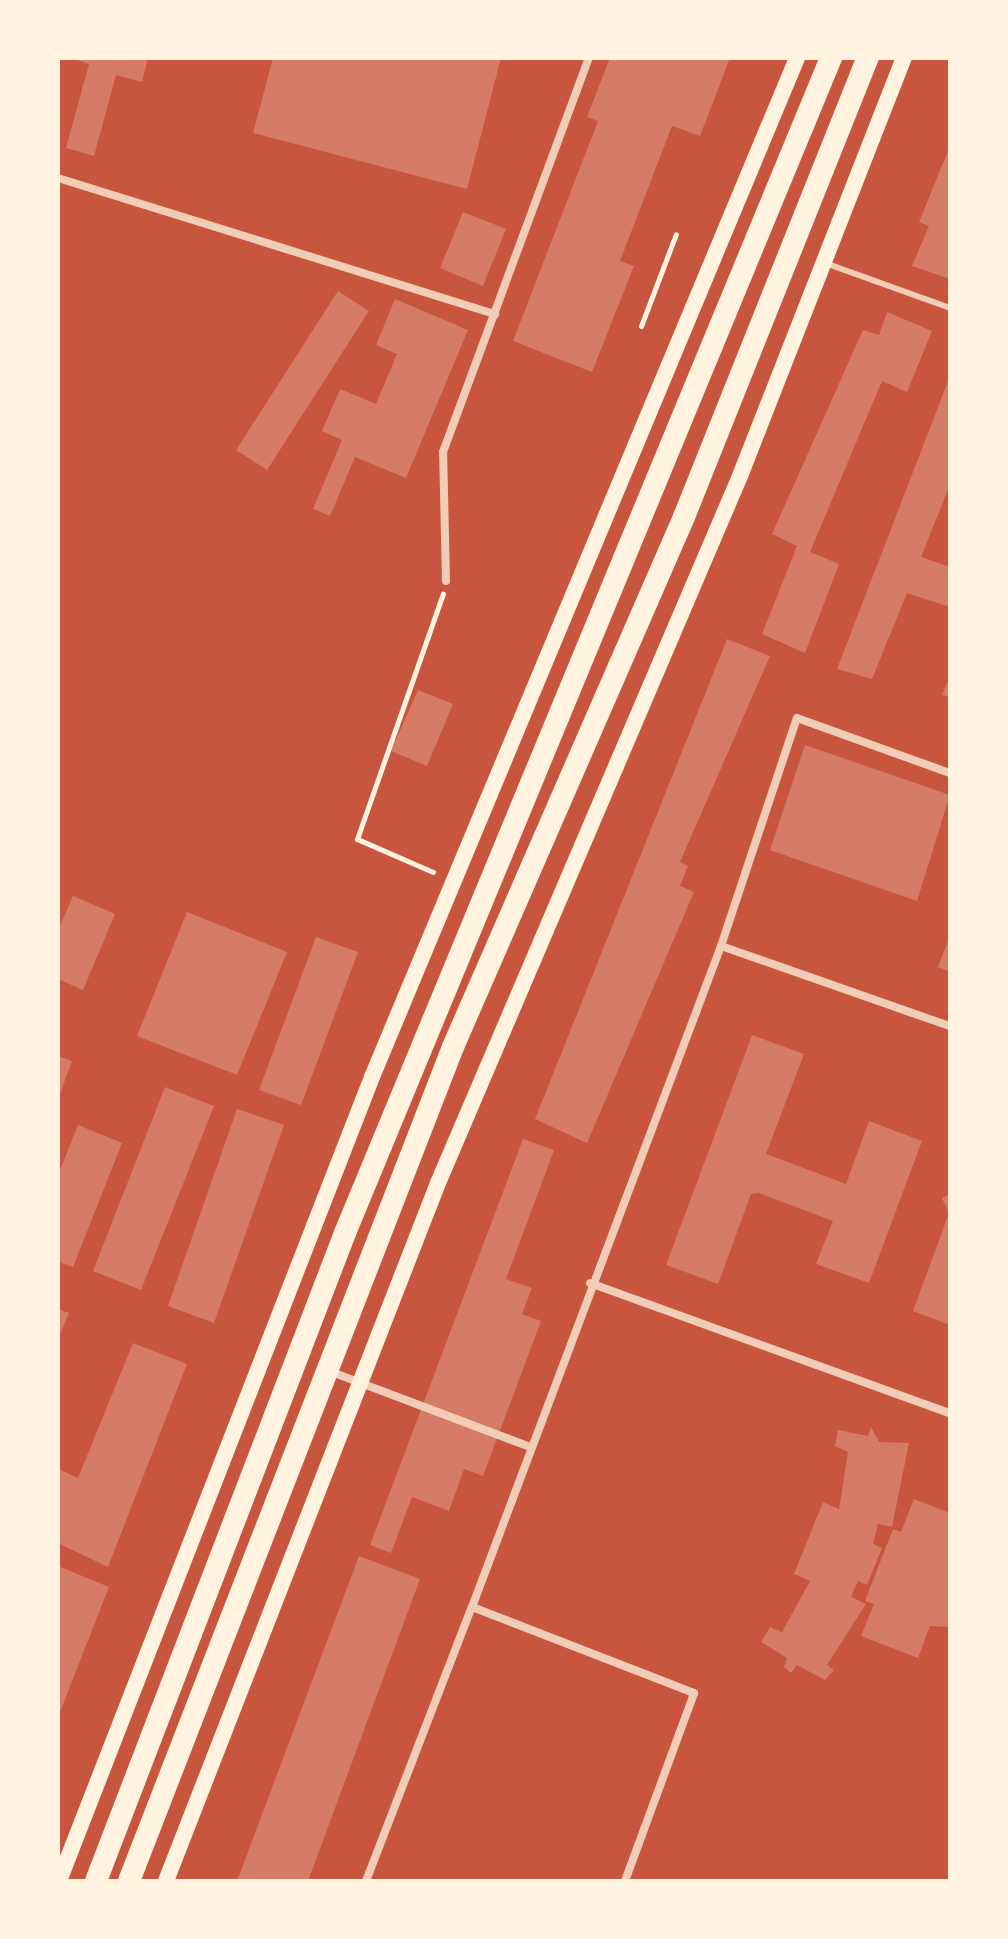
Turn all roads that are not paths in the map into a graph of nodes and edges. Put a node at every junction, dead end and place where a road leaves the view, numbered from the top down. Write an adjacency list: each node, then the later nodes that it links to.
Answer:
1 (589, 58): 9 (street)
2 (797, 58): 20 (main road)
3 (831, 58): 21 (highway)
4 (868, 58): 15 (highway)
5 (904, 58): 7 (main road)
6 (58, 178): 9 (street)
7 (825, 263): 8 (lane); 16 (main road)
8 (950, 308)
9 (495, 314): 10 (street)
10 (446, 581)
11 (950, 773): 12 (street)
12 (721, 946): 13 (street); 14 (street)
13 (950, 1026)
14 (590, 1283): 17 (street); 18 (street)
15 (325, 1369): 16 (street); 22 (highway)
16 (358, 1382): 18 (street); 23 (main road)
17 (950, 1413)
18 (530, 1447): 19 (street)
19 (472, 1607): 24 (street); 25 (street)
20 (59, 1881)
21 (96, 1881)
22 (129, 1881)
23 (166, 1881)
24 (366, 1881)
25 (625, 1881)

